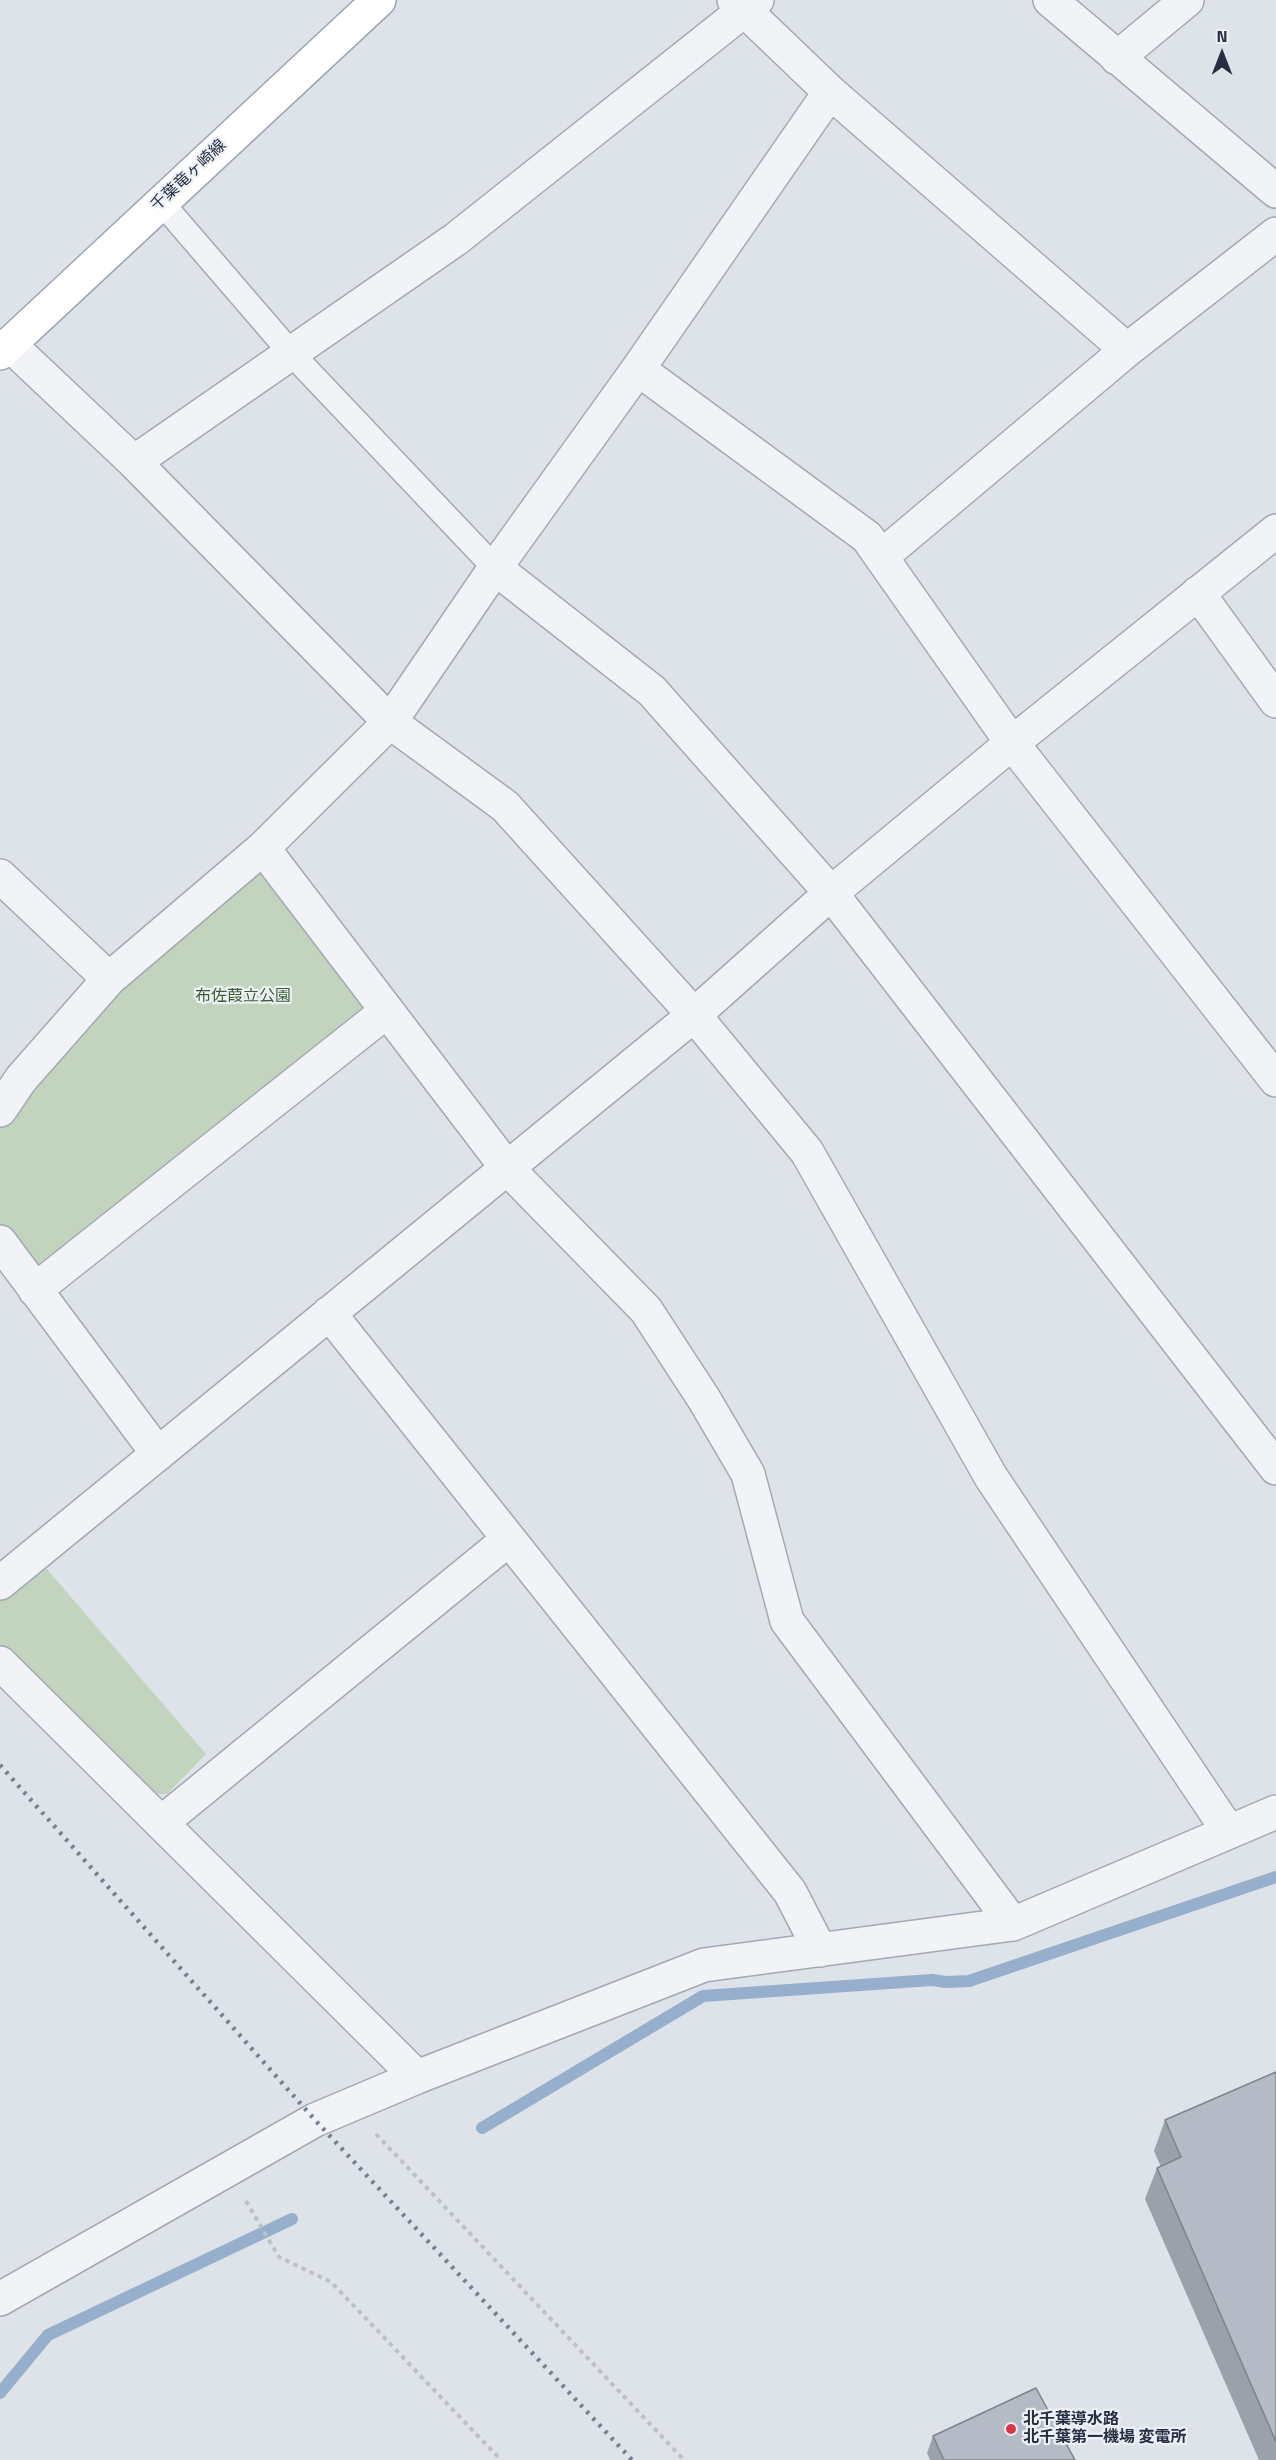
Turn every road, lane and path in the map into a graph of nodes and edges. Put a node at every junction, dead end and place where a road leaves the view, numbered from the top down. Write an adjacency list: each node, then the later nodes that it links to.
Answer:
1 (379, 0): 8 (main road, 千葉竜ヶ崎線)
2 (1050, 0): 5 (street)
3 (1187, 0): 5 (street)
4 (745, 3): 6 (street); 12 (street)
5 (1117, 58): 7 (street)
6 (830, 92): 11 (street); 13 (street)
7 (1276, 191)
8 (161, 202): 10 (main road, 千葉竜ヶ崎線); 12 (lane)
9 (1276, 234): 11 (street)
10 (3, 344): 14 (street)
11 (1127, 350): 16 (street)
12 (291, 353): 14 (street); 17 (lane)
13 (638, 369): 16 (street); 17 (street)
14 (134, 462): 20 (street)
15 (1276, 531): 18 (street)
16 (882, 556): 21 (street)
17 (495, 568): 20 (street); 24 (street)
18 (1198, 593): 19 (street); 21 (street)
19 (1276, 701)
20 (390, 722): 22 (street); 27 (street)
21 (1012, 743): 24 (street); 28 (street)
22 (263, 848): 25 (street); 26 (street)
23 (0, 876): 25 (street)
24 (831, 892): 27 (street); 35 (street)
25 (109, 979): 29 (street)
26 (387, 1011): 30 (street); 32 (street)
27 (694, 1015): 30 (street); 41 (street)
28 (1276, 1080)
29 (0, 1110)
30 (507, 1168): 33 (street); 42 (street)
31 (0, 1242): 32 (street)
32 (35, 1290): 34 (street)
33 (329, 1313): 34 (street); 36 (street)
34 (158, 1454): 37 (street)
35 (1276, 1468)
36 (509, 1539): 40 (street); 43 (street)
37 (0, 1583)
38 (0, 1663): 40 (street)
39 (1276, 1812): 41 (street)
40 (161, 1823): 44 (street)
41 (1229, 1832): 42 (street)
42 (1013, 1924): 43 (street)
43 (820, 1950): 44 (street)
44 (417, 2077): 45 (street)
45 (349, 2105): 47 (street); 49 (path)
46 (250, 2208): 48 (path)
47 (0, 2299)
48 (501, 2460)
49 (684, 2460)

